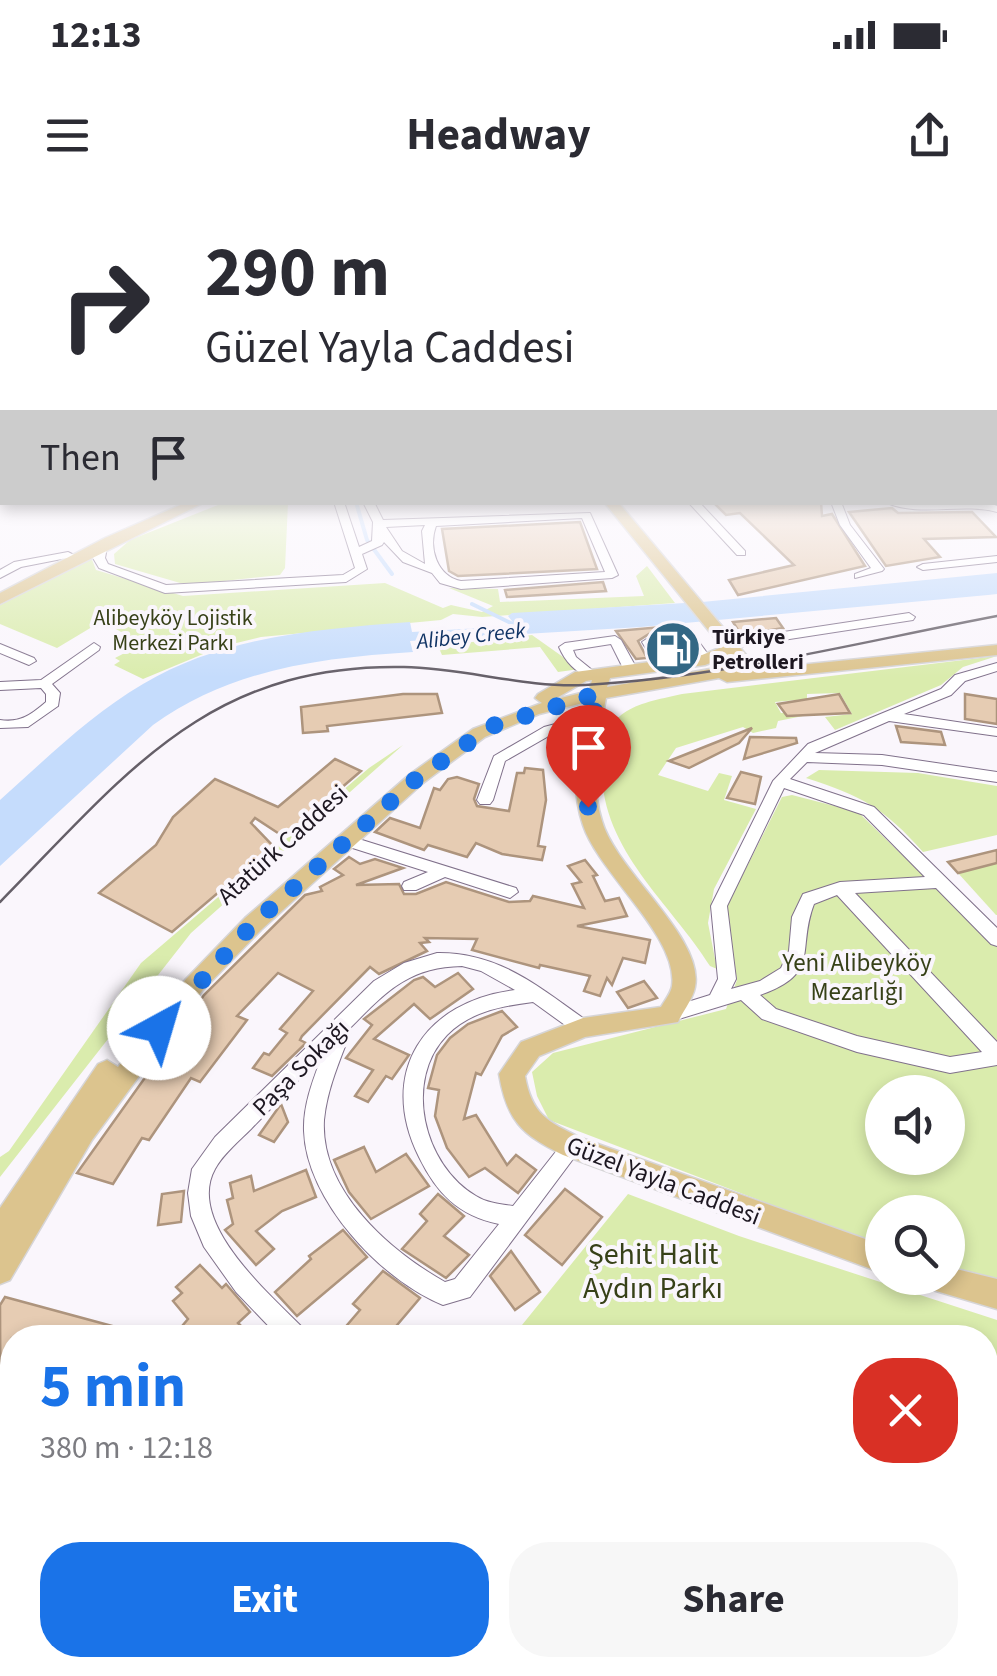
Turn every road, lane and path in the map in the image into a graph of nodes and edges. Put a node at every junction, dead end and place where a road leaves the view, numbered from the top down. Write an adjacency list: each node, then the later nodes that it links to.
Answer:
1 (97, 541): 14 (main road)
2 (111, 541): 11 (main road)
3 (362, 541): 12 (street)
4 (370, 541): 12 (street)
5 (386, 541): 17 (street)
6 (429, 541): 17 (street)
7 (597, 541): 17 (street)
8 (640, 541): 28 (main road)
9 (729, 541): 13 (street)
10 (857, 541): 19 (street)
11 (104, 544): 12 (street); 21 (main road)
12 (367, 549)
13 (741, 554)
14 (68, 555): 18 (street); 20 (main road)
15 (997, 559): 16 (street)
16 (923, 567)
17 (434, 570)
18 (0, 575)
19 (859, 576)
20 (0, 590)
21 (0, 598)
22 (910, 617): 28 (street)
23 (684, 630): 28 (street)
24 (648, 642): 30 (street)
25 (94, 647): 35 (street)
26 (0, 648): 29 (street)
27 (997, 650): 33 (main road, Atatürk Caddesi)
28 (722, 659): 30 (main road, Atatürk Caddesi); 33 (main road, Atatürk Caddesi); 33 (main road, Atatürk Caddesi); 36 (main road, Atatürk Caddesi)
29 (29, 661)
30 (663, 665): 32 (main road, Atatürk Caddesi)
31 (997, 667): 37 (street)
32 (626, 670): 36 (main road, Atatürk Caddesi); 36 (street)
33 (780, 670)
34 (0, 680): 35 (street)
35 (44, 684): 38 (street)
36 (594, 695): 43 (street); 44 (main road, Atatürk Caddesi); 54 (main road); 60 (main road, Atatürk Caddesi)
37 (885, 716): 39 (street); 40 (street)
38 (0, 724)
39 (997, 732)
40 (802, 757): 41 (street); 42 (street)
41 (997, 776)
42 (780, 782): 46 (street); 53 (street)
43 (485, 800)
44 (346, 840): 45 (street); 62 (main road, Atatürk Caddesi)
45 (440, 873): 47 (street); 49 (street)
46 (938, 882): 48 (street); 50 (street)
47 (410, 886)
48 (840, 888): 51 (street); 57 (street)
49 (510, 892)
50 (997, 939)
51 (743, 991): 53 (street); 57 (street)
52 (534, 995): 55 (street, Paşa Sokağı); 56 (street, Paşa Sokağı); 59 (street)
53 (716, 1000): 54 (street)
54 (669, 1015): 56 (main road, Güzel Yayla Caddesi)
55 (346, 1022): 59 (street); 65 (street, Paşa Sokağı)
56 (583, 1028): 58 (main road, Güzel Yayla Caddesi)
57 (997, 1056)
58 (572, 1147): 59 (street); 61 (main road, Güzel Yayla Caddesi)
59 (516, 1216)
60 (0, 1233)
61 (865, 1253)
62 (0, 1270)
63 (965, 1286): 64 (main road)
64 (997, 1294)
65 (284, 1325)

